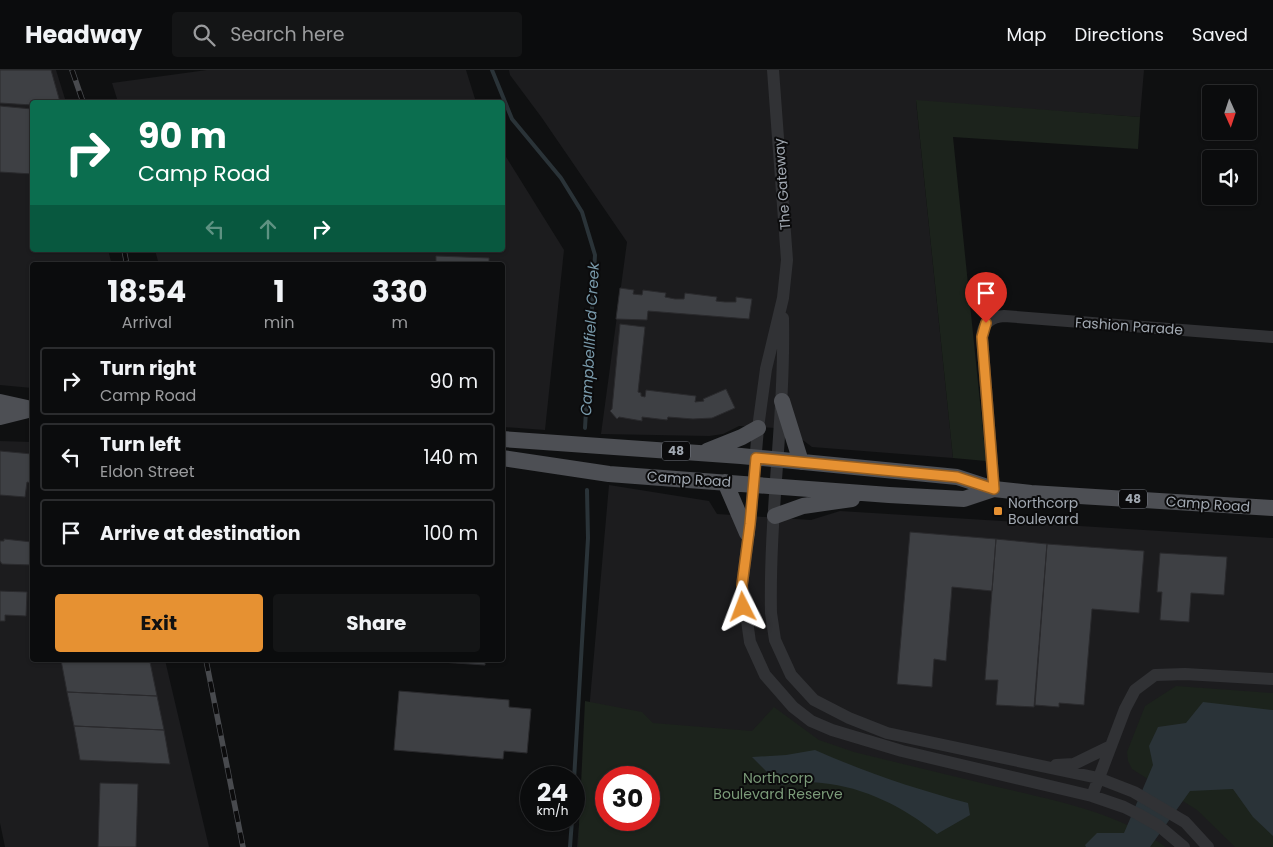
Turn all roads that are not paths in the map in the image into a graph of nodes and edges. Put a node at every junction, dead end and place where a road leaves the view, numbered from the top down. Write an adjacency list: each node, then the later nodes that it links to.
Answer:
1 (774, 70): 2 (street, The Gateway)
2 (782, 298): 4 (street, The Gateway); 9 (street, The Gateway)
3 (1273, 337): 19 (street, Fashion Parade)
4 (782, 401): 14 (street, The Gateway); 15 (main road)
5 (0, 402): 6 (main road)
6 (30, 409)
7 (30, 410): 8 (main road)
8 (0, 417)
9 (758, 428): 11 (main road); 13 (street, The Gateway)
10 (505, 439): 11 (main road, Camp Road / 48)
11 (702, 453): 13 (main road, Camp Road / 48)
12 (505, 458): 16 (main road, Camp Road / 48)
13 (756, 458): 14 (main road, Camp Road / 48); 17 (street)
14 (778, 459): 15 (main road, Camp Road / 48); 18 (street)
15 (801, 462): 19 (main road, Camp Road / 48)
16 (725, 482): 17 (main road, Camp Road / 48); 23 (main road)
17 (754, 484): 18 (main road, Camp Road / 48); 23 (street)
18 (777, 486): 20 (main road, Camp Road / 48); 22 (street)
19 (994, 489): 20 (main road, Camp Road / 48); 21 (main road, Camp Road / 48)
20 (889, 495): 22 (main road)
21 (1273, 508)
22 (775, 516): 26 (street)
23 (747, 533): 28 (street)
24 (1273, 680): 25 (street)
25 (1111, 746): 26 (street); 27 (street)
26 (1039, 766): 27 (street)
27 (1098, 778): 28 (street); 30 (street)
28 (1092, 796): 29 (street)
29 (1184, 847)
30 (1208, 847)

